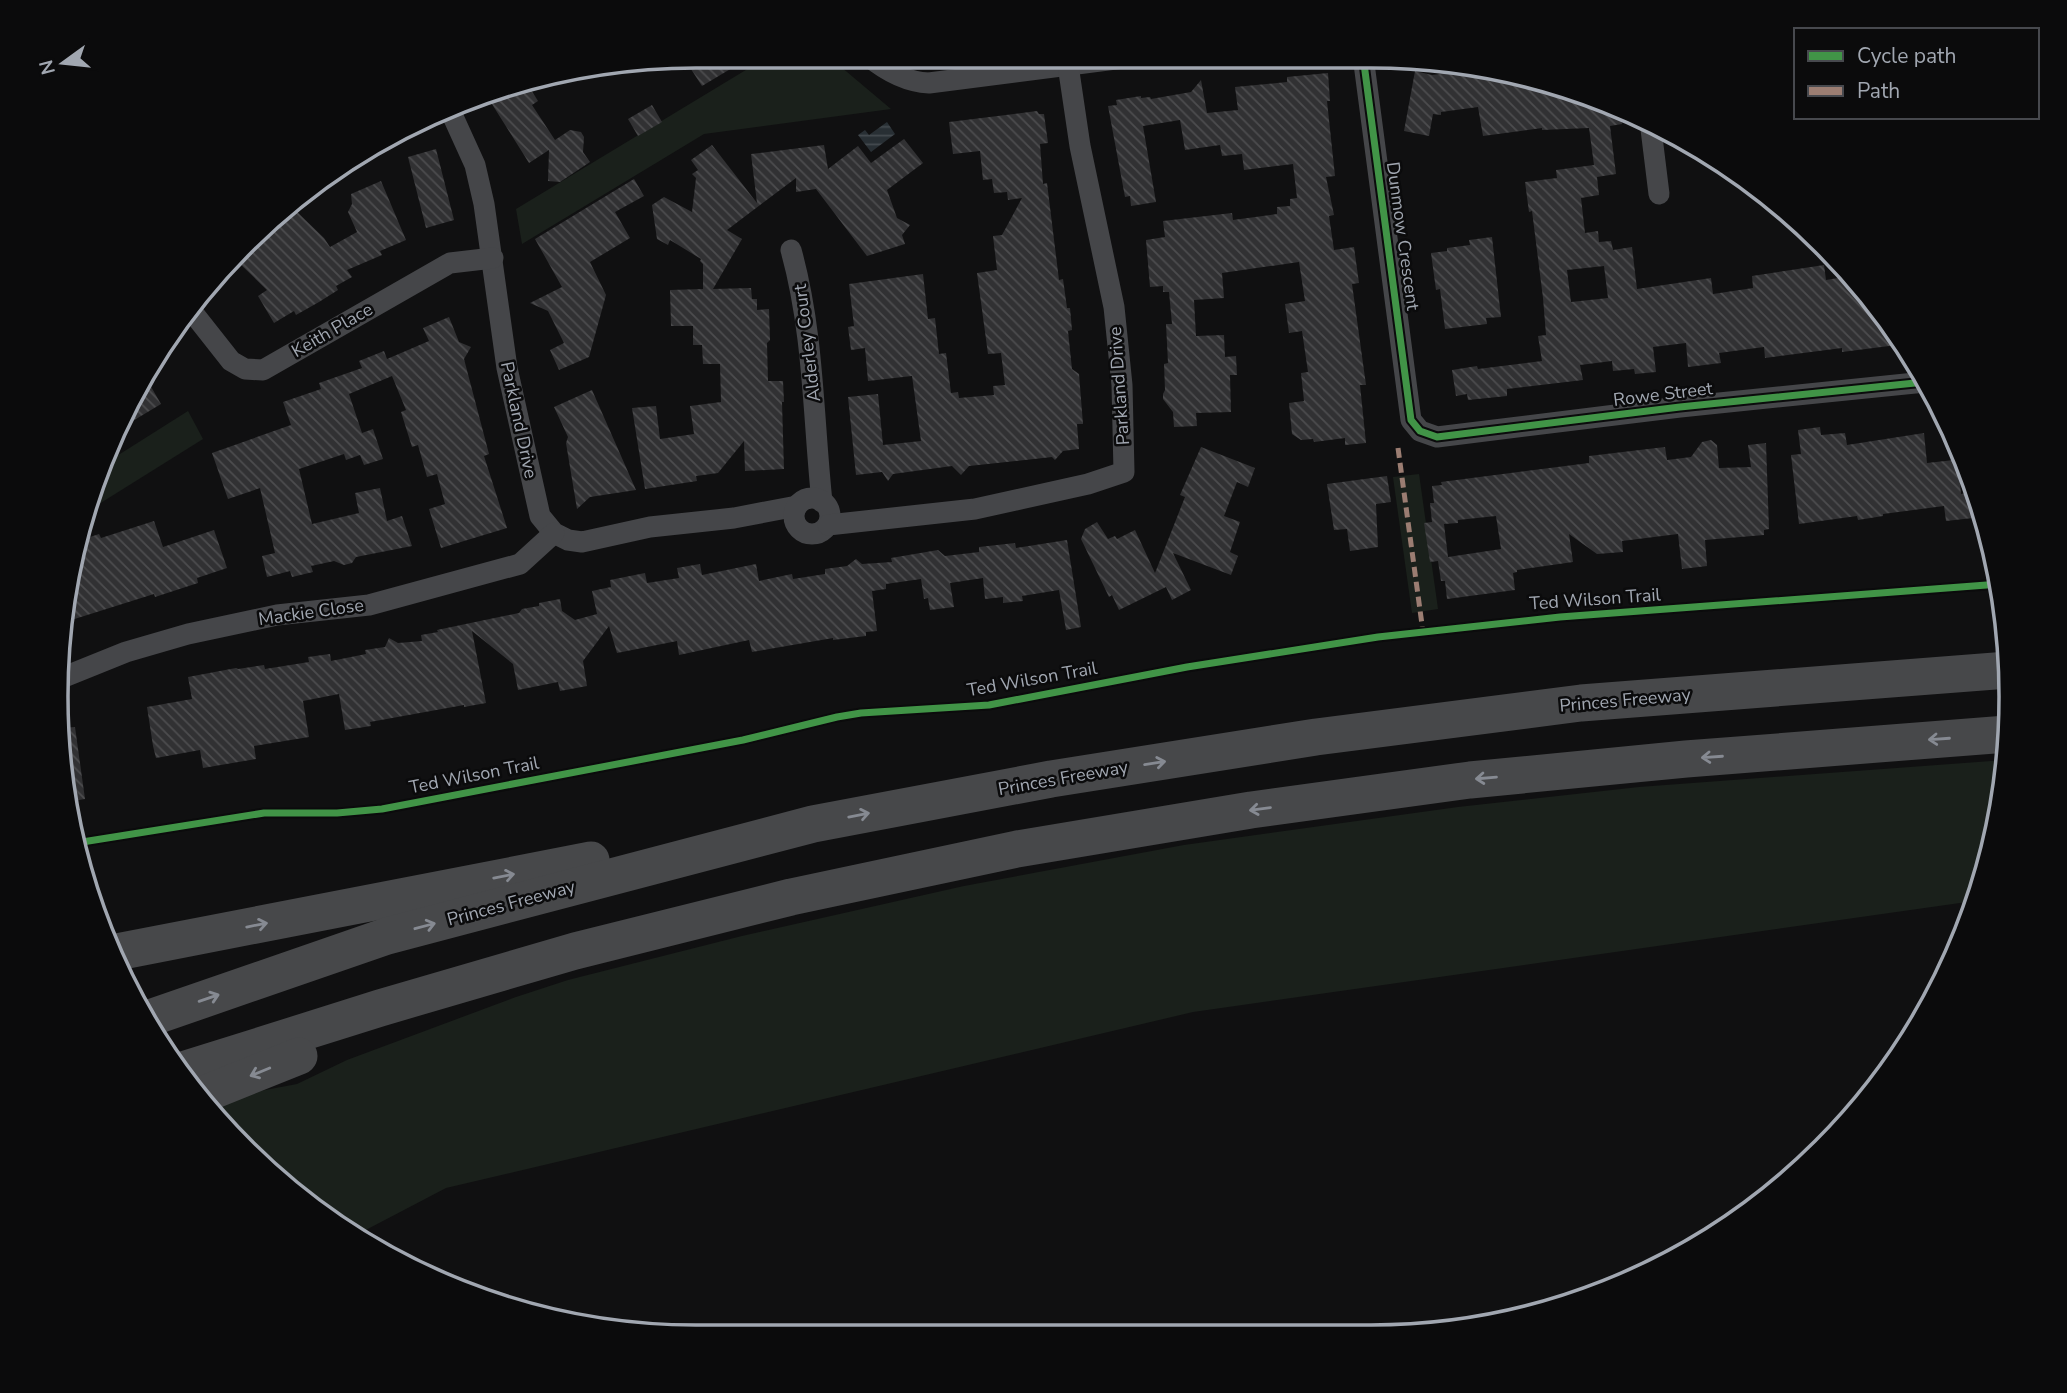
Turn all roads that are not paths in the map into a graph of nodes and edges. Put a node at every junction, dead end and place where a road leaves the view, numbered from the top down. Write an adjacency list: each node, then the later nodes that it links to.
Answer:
1 (887, 68): 2 (street)
2 (1045, 68)
3 (1068, 68): 13 (street, Parkland Drive)
4 (1365, 68): 12 (street, Dunmow Crescent)
5 (451, 118): 9 (street, Parkland Drive)
6 (1652, 135): 7 (street)
7 (1659, 194)
8 (791, 250): 13 (street, Alderley Court)
9 (493, 258): 10 (street, Keith Place); 14 (street, Parkland Drive)
10 (196, 317)
11 (1915, 383): 12 (street, Rowe Street)
12 (1411, 420)
13 (813, 511): 14 (street, Parkland Drive)
14 (554, 533): 16 (street, Mackie Close)
15 (1998, 671): 18 (highway, Princes Freeway, one-way to 15)
16 (69, 675)
17 (1997, 735): 20 (highway, one-way to 20)
18 (813, 824): 19 (highway, one-way to 18); 21 (highway, Princes Freeway, one-way to 18)
19 (122, 951)
20 (575, 951): 22 (highway); 23 (highway, one-way to 23)
21 (155, 1016)
22 (190, 1068)
23 (209, 1092)

